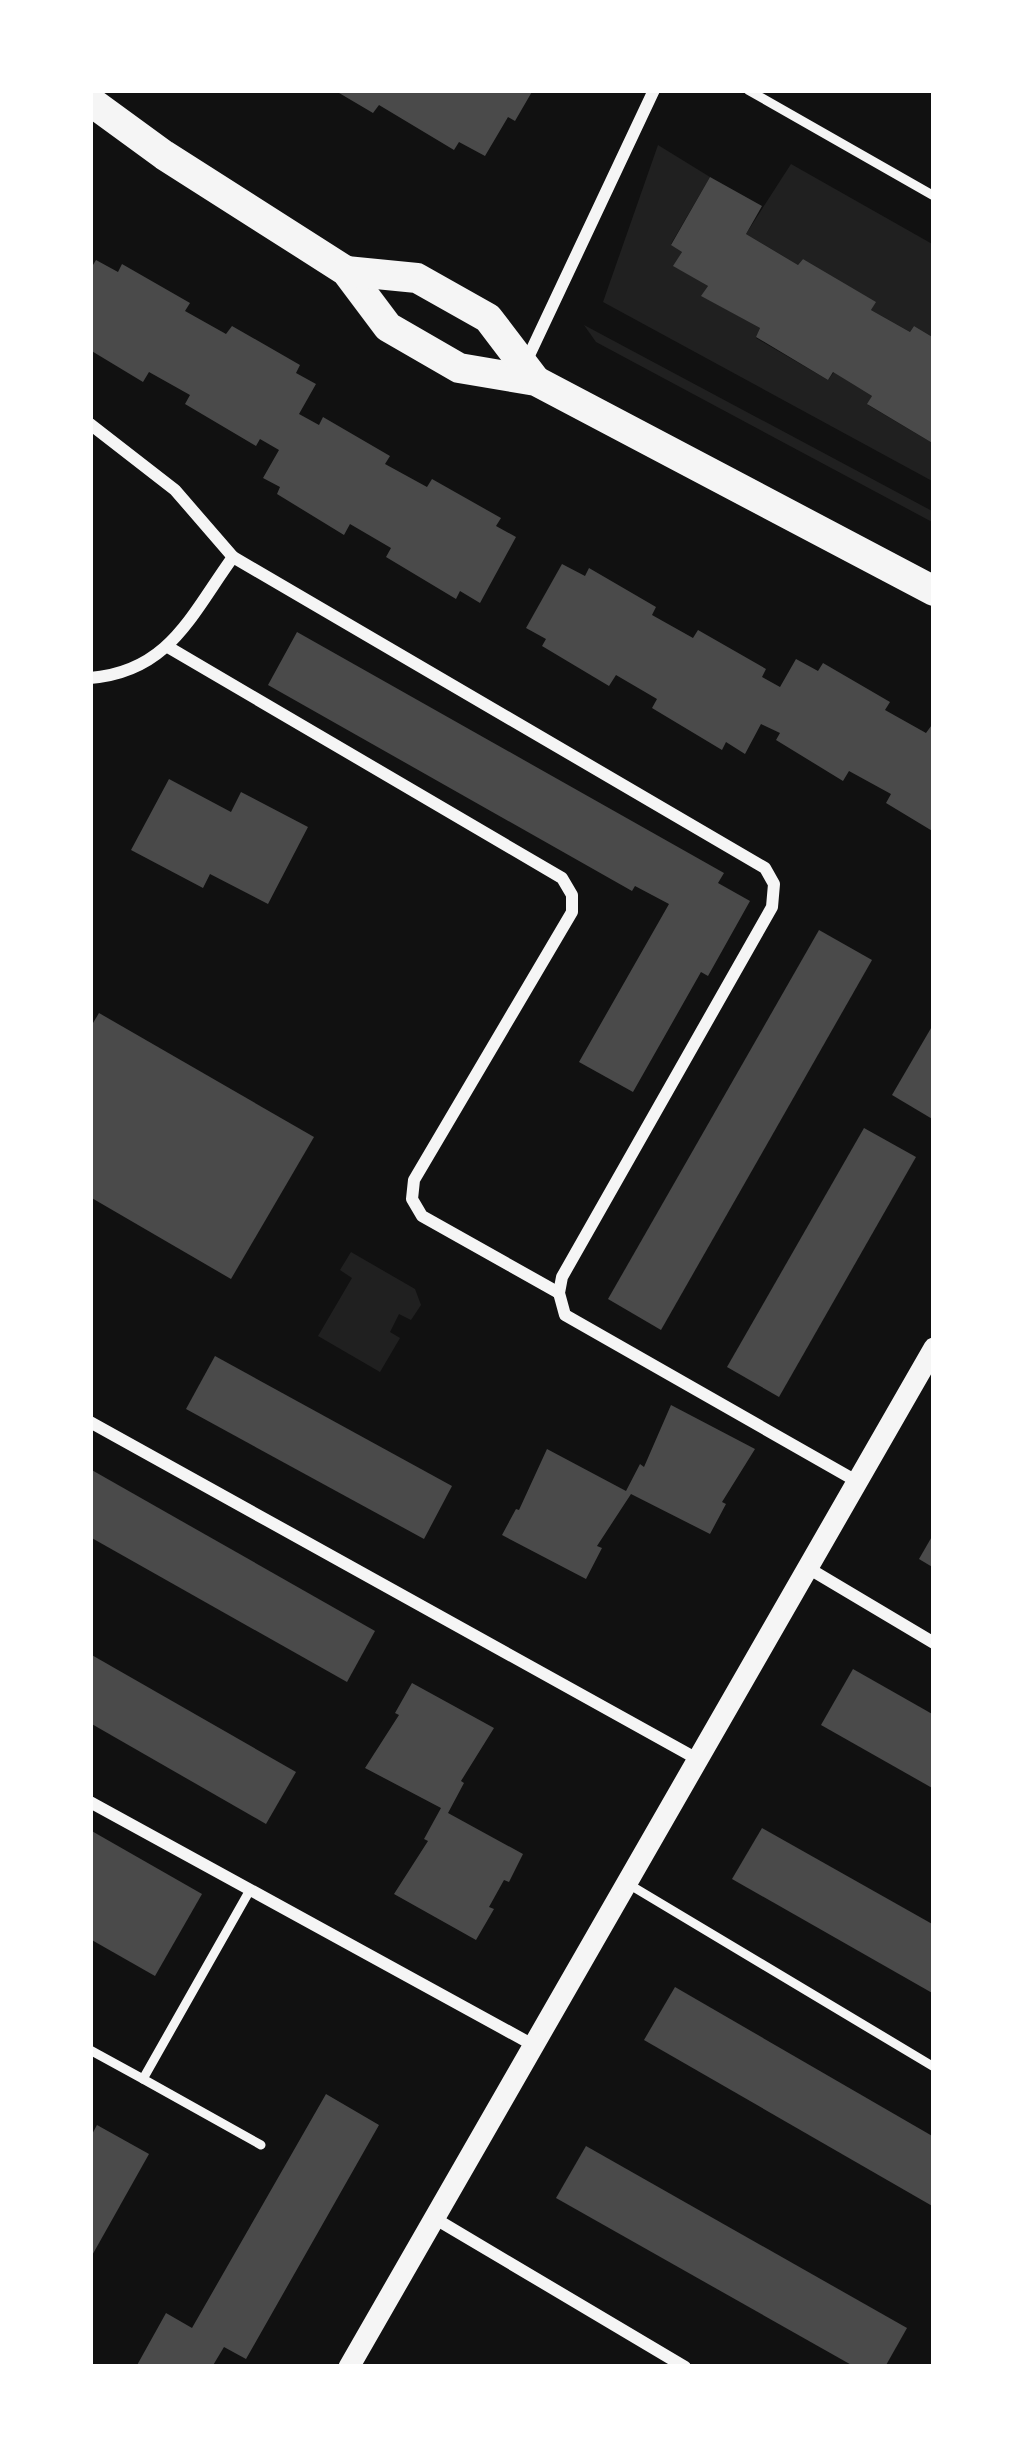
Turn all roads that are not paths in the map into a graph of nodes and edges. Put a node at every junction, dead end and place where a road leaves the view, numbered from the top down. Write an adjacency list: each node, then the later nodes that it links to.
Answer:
1 (654, 90): 6 (street)
2 (748, 90): 4 (lane)
3 (90, 100): 5 (main road)
4 (934, 196)
5 (346, 272): 6 (main road); 6 (main road)
6 (530, 373): 9 (main road)
7 (90, 424): 8 (street)
8 (233, 557): 10 (street); 12 (street)
9 (934, 591)
10 (168, 647): 11 (street); 12 (street)
11 (90, 678)
12 (559, 1293): 15 (street)
13 (934, 1348): 15 (street)
14 (90, 1422): 18 (street)
15 (858, 1482): 16 (street)
16 (808, 1568): 17 (street); 18 (street)
17 (934, 1643)
18 (699, 1760): 20 (street)
19 (90, 1802): 21 (street)
20 (626, 1883): 22 (street); 24 (lane)
21 (250, 1890): 22 (street); 25 (lane)
22 (535, 2046): 27 (street)
23 (90, 2050): 25 (lane)
24 (934, 2067)
25 (143, 2079): 26 (lane)
26 (261, 2144)
27 (434, 2218): 28 (street); 29 (street)
28 (350, 2367)
29 (685, 2367)

